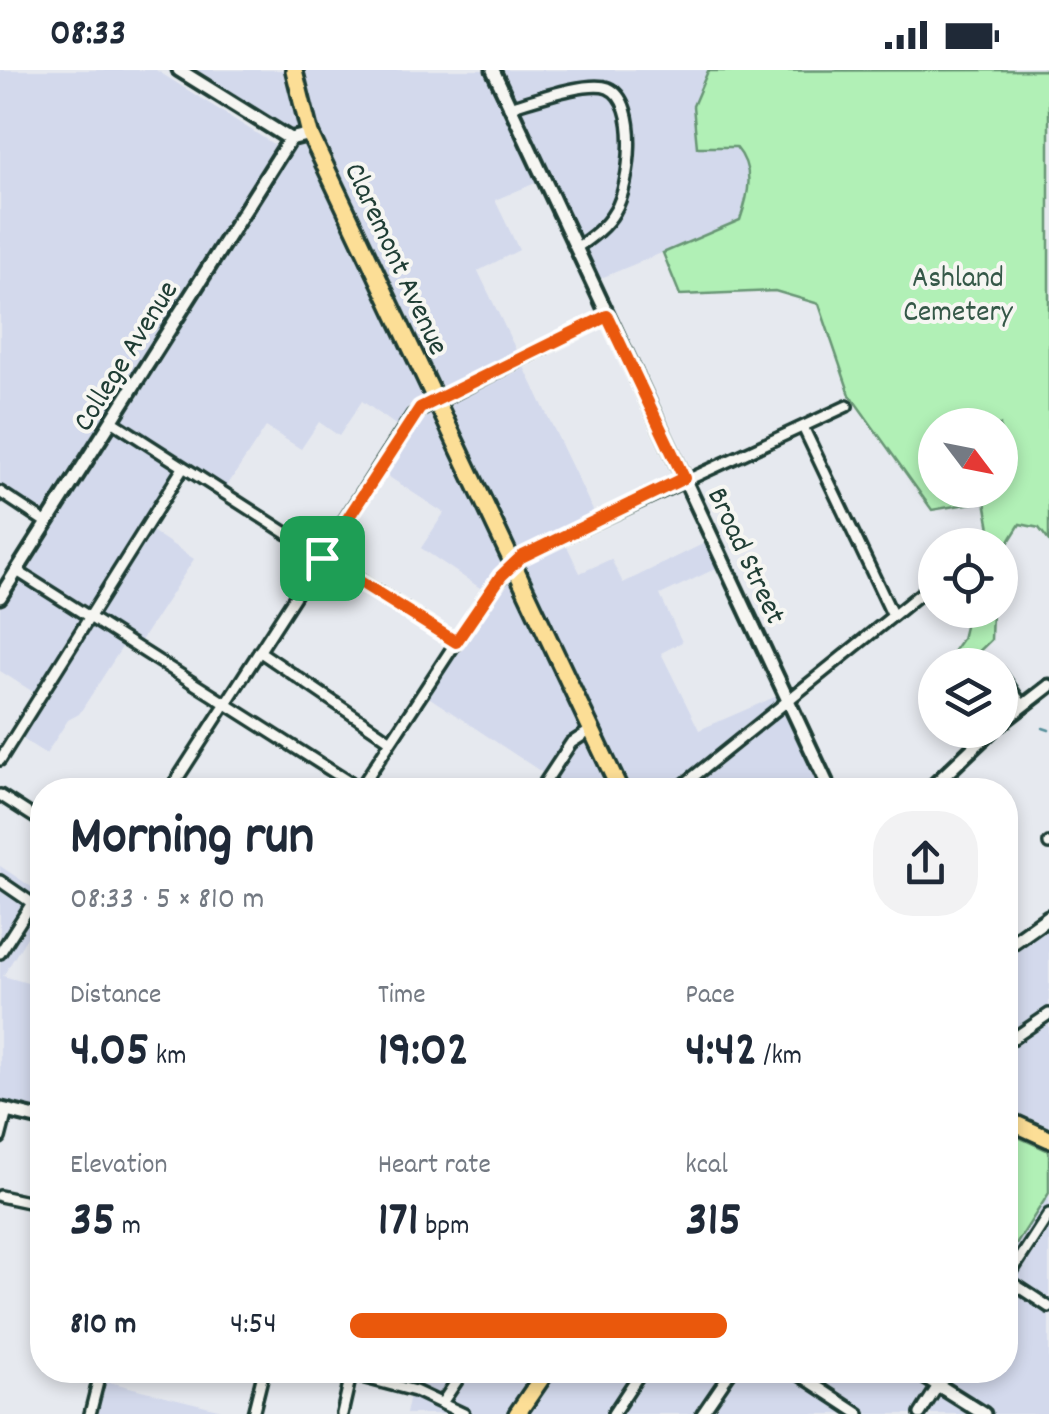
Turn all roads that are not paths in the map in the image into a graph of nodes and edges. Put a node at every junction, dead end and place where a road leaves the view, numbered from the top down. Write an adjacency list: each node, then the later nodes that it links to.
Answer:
1 (179, 70): 6 (street)
2 (294, 70): 5 (main road, Claremont Avenue)
3 (492, 70): 4 (street, Broad Street)
4 (509, 107): 7 (street, Broad Street); 7 (street)
5 (310, 134): 6 (street); 9 (main road, Claremont Avenue)
6 (290, 139): 11 (street, College Avenue)
7 (576, 248): 8 (street, Broad Street)
8 (607, 316): 9 (street); 14 (street, Broad Street)
9 (436, 401): 17 (street); 18 (main road, Claremont Avenue)
10 (848, 406): 12 (street)
11 (112, 421): 13 (street); 16 (street, College Avenue)
12 (803, 426): 14 (street); 23 (street)
13 (182, 468): 17 (street); 24 (street)
14 (684, 478): 18 (street); 29 (street, Broad Street)
15 (0, 492): 16 (street)
16 (48, 523): 20 (street, College Avenue)
17 (322, 558): 25 (street); 26 (street)
18 (513, 564): 25 (street); 33 (main road, Claremont Avenue)
19 (0, 569): 20 (street)
20 (15, 574): 22 (street, College Avenue); 24 (street)
21 (918, 595): 23 (street)
22 (0, 597)
23 (892, 614): 29 (street)
24 (88, 617): 30 (street); 36 (street)
25 (456, 642): 34 (street)
26 (259, 651): 30 (street); 34 (street)
27 (1049, 686): 31 (street)
28 (1018, 699): 31 (street)
29 (788, 700): 42 (street); 43 (street, Broad Street)
30 (225, 704): 37 (street); 38 (street)
31 (1023, 706): 32 (street)
32 (1018, 710)
33 (591, 730): 40 (street); 41 (main road, Claremont Avenue)
34 (391, 741): 39 (street)
35 (973, 748): 44 (street)
36 (0, 760)
37 (178, 778)
38 (341, 778)
39 (368, 778)
40 (548, 778)
41 (614, 778)
42 (693, 778)
43 (824, 778)
44 (942, 778)
45 (0, 795): 46 (street)
46 (30, 814)
47 (0, 880): 48 (street)
48 (30, 901)
49 (30, 905): 52 (street)
50 (1049, 918): 51 (main road)
51 (1018, 939)
52 (0, 953)
53 (1049, 1014): 54 (street)
54 (1018, 1035)
55 (4, 1110): 56 (main road); 58 (street)
56 (30, 1116)
57 (1018, 1125): 59 (main road)
58 (0, 1138)
59 (1049, 1139)
60 (0, 1196): 61 (street)
61 (30, 1203)
62 (1049, 1214): 63 (street)
63 (1018, 1262)
64 (1018, 1288): 65 (street)
65 (1049, 1307)
66 (98, 1383): 78 (street)
67 (261, 1383): 79 (street)
68 (349, 1383): 80 (street)
69 (384, 1383): 77 (street)
70 (455, 1383): 77 (street)
71 (537, 1383): 82 (main road)
72 (633, 1383): 83 (street)
73 (723, 1383): 84 (street)
74 (812, 1383): 85 (street)
75 (935, 1383): 76 (street)
76 (938, 1385): 86 (street); 87 (street)
77 (442, 1403): 81 (street)
78 (90, 1414)
79 (253, 1414)
80 (342, 1414)
81 (464, 1414)
82 (517, 1414)
83 (613, 1414)
84 (702, 1414)
85 (858, 1414)
86 (920, 1414)
87 (984, 1414)

